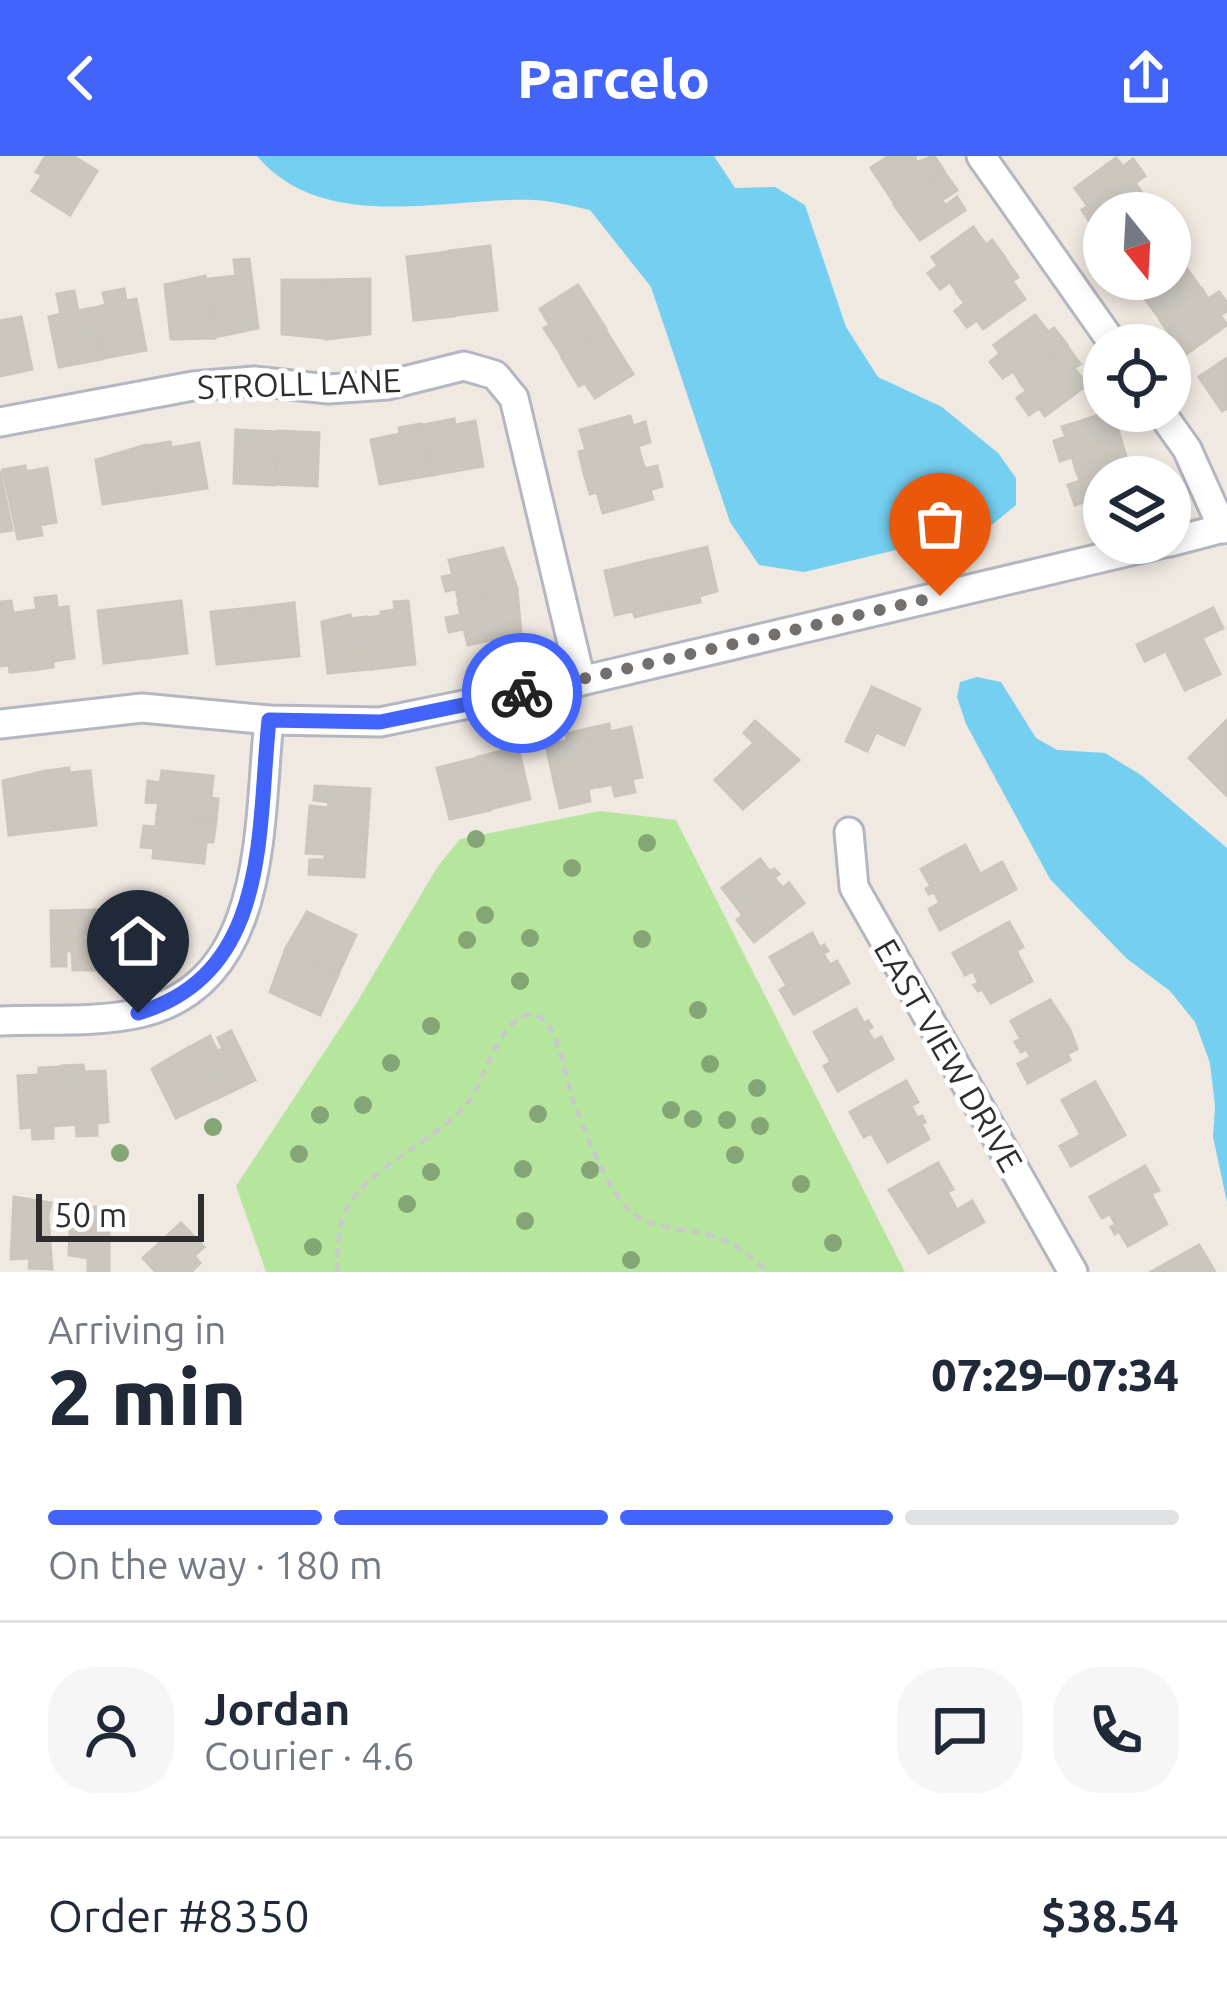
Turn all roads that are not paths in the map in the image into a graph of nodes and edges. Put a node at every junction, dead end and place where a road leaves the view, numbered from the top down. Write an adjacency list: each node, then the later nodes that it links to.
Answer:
1 (981, 156): 2 (street)
2 (1099, 324)
3 (0, 422): 8 (street, STROLL LANE)
4 (1175, 432): 5 (street)
5 (1225, 528): 6 (street)
6 (1191, 536)
7 (1083, 562): 8 (street)
8 (581, 681): 9 (street)
9 (269, 720): 10 (street); 12 (street)
10 (0, 724)
11 (849, 832): 13 (street, EAST VIEW DRIVE)
12 (0, 1021)
13 (1073, 1272)

